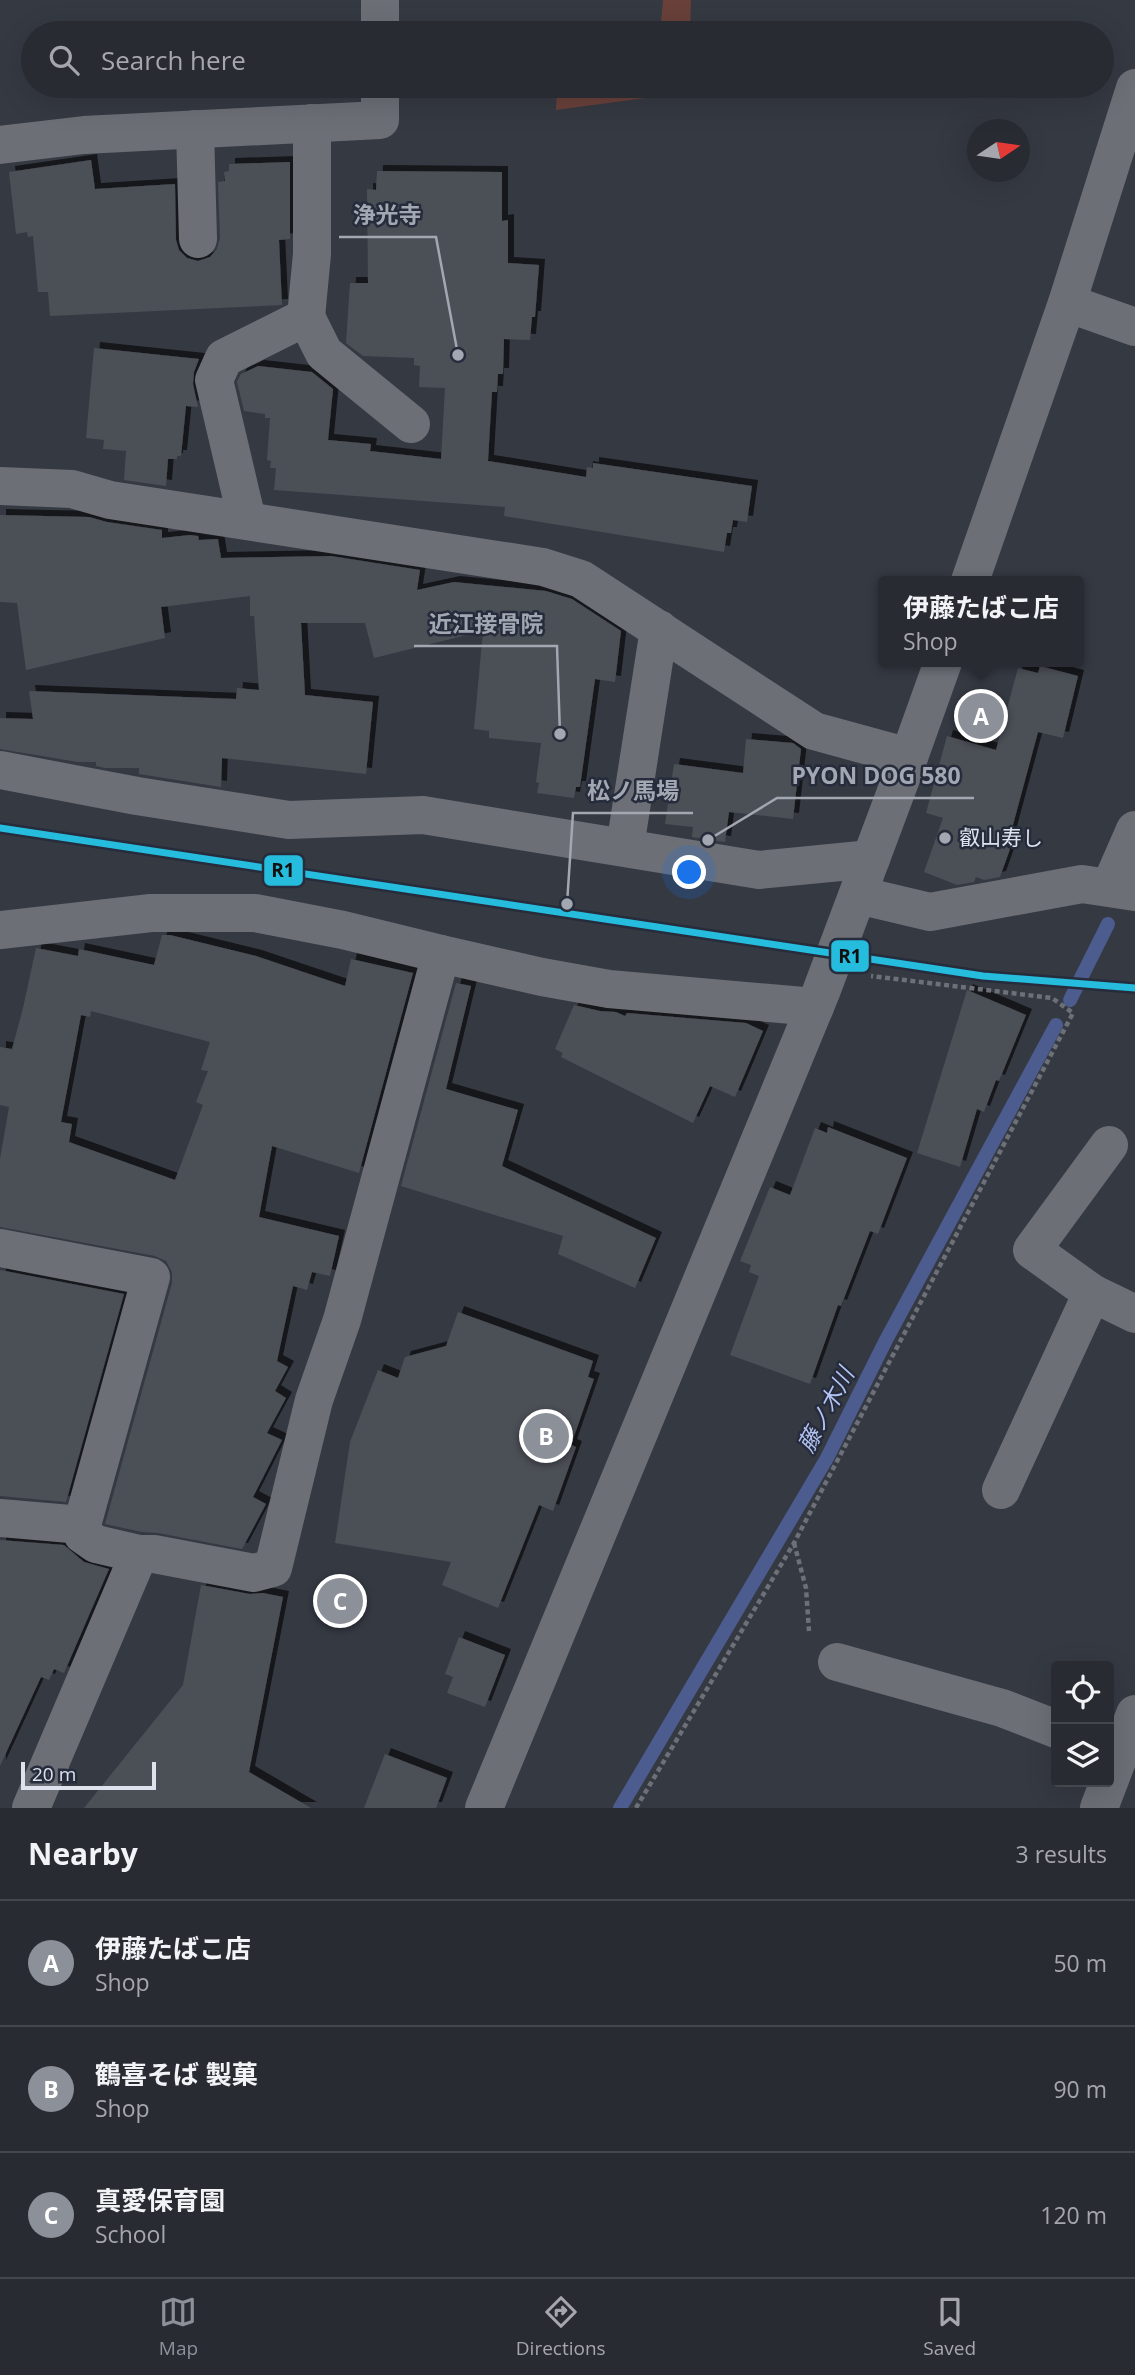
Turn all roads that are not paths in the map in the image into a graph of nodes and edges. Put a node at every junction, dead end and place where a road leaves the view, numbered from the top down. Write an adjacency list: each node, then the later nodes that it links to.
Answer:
1 (380, 0): 2 (street)
2 (380, 21)
3 (1135, 88): 9 (street)
4 (380, 98): 5 (street)
5 (312, 123): 6 (street); 10 (street)
6 (195, 129): 7 (street); 8 (street)
7 (0, 145)
8 (198, 239)
9 (1067, 303): 11 (street); 15 (street)
10 (306, 317): 12 (street); 14 (street)
11 (1135, 327)
12 (411, 424)
13 (0, 486): 14 (street)
14 (247, 520): 16 (street)
15 (972, 576)
16 (659, 629): 18 (street); 21 (street)
17 (941, 667): 18 (street)
18 (909, 757): 22 (street)
19 (0, 770): 21 (street)
20 (1135, 830): 23 (street)
21 (625, 848): 22 (street)
22 (871, 859): 24 (street)
23 (1122, 889): 24 (street)
24 (858, 895): 27 (street)
25 (0, 930): 26 (street)
26 (441, 954): 27 (street); 35 (street)
27 (815, 1007): 42 (street)
28 (1109, 1145): 30 (street)
29 (0, 1248): 34 (street)
30 (1092, 1293): 31 (street); 32 (street)
31 (1135, 1314)
32 (1001, 1490)
33 (0, 1518): 34 (street)
34 (82, 1525): 35 (street)
35 (139, 1554): 41 (street)
36 (837, 1662): 38 (street)
37 (1135, 1714): 39 (street)
38 (1051, 1727)
39 (1114, 1752)
40 (1104, 1787): 43 (street)
41 (32, 1808)
42 (484, 1808)
43 (1098, 1808)

